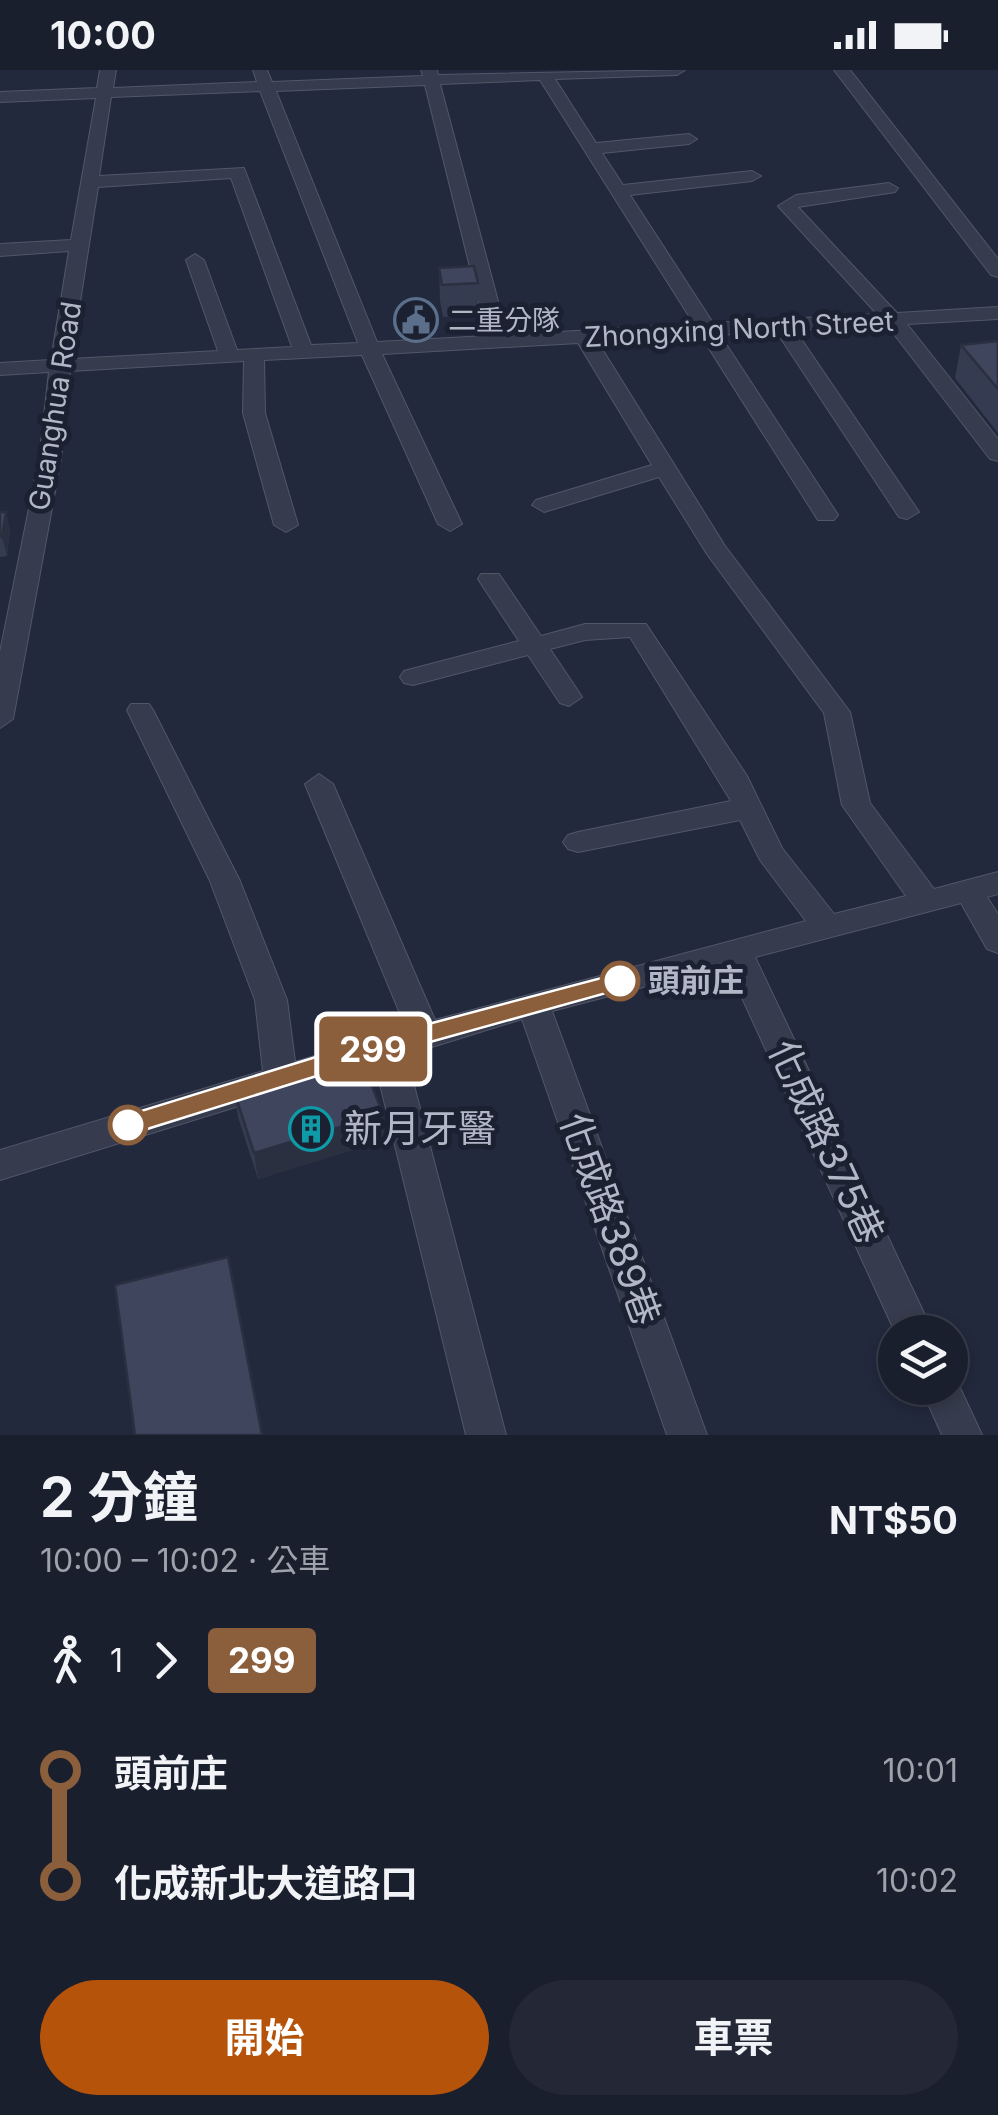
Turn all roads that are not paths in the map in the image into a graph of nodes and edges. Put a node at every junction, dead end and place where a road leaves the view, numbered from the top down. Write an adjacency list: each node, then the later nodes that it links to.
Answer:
1 (108, 70): 7 (street, Guanghua Road)
2 (676, 70): 4 (street)
3 (842, 70): 18 (street)
4 (543, 73): 5 (street); 10 (street)
5 (430, 76): 6 (street); 24 (street)
6 (263, 79): 7 (street); 25 (street)
7 (104, 93): 8 (street); 12 (street, Guanghua Road)
8 (0, 98)
9 (689, 139): 10 (street)
10 (591, 149): 14 (street)
11 (752, 176): 14 (street)
12 (90, 182): 15 (street, Guanghua Road); 26 (street)
13 (890, 188): 20 (street)
14 (618, 192): 22 (street)
15 (80, 244): 16 (street); 28 (street, Guanghua Road)
16 (0, 250)
17 (195, 260): 27 (street)
18 (998, 271)
19 (998, 313): 20 (street, Zhongxing North Street)
20 (894, 322): 21 (street, Zhongxing North Street); 30 (street)
21 (784, 327): 22 (street, Zhongxing North Street); 33 (street)
22 (711, 331): 23 (street, Zhongxing North Street); 34 (street)
23 (584, 338): 24 (street, Zhongxing North Street); 31 (street)
24 (498, 342): 25 (street, Zhongxing North Street)
25 (370, 349): 26 (street, Zhongxing North Street); 35 (street)
26 (304, 352): 27 (street, Zhongxing North Street)
27 (242, 356): 28 (street, Zhongxing North Street); 36 (street)
28 (60, 366): 29 (street, Zhongxing North Street); 41 (street, Guanghua Road)
29 (0, 369)
30 (998, 454)
31 (665, 468): 32 (street); 47 (street)
32 (544, 505)
33 (906, 512)
34 (826, 515)
35 (450, 524)
36 (286, 525)
37 (490, 579): 38 (street)
38 (530, 645): 39 (street); 40 (street); 44 (street)
39 (413, 677)
40 (570, 697)
41 (1, 710)
42 (140, 710): 54 (street)
43 (319, 784): 52 (street)
44 (748, 808): 45 (street); 48 (street)
45 (578, 842)
46 (984, 887): 47 (street); 49 (street)
47 (928, 902): 48 (street)
48 (829, 929): 50 (street)
49 (998, 941)
50 (737, 952): 51 (street); 56 (street, 化成路375巷)
51 (533, 1003): 52 (street); 59 (street, 化成路389巷)
52 (425, 1034): 53 (street)
53 (387, 1044): 54 (street); 58 (street)
54 (280, 1077): 55 (street)
55 (0, 1165)
56 (906, 1315)
57 (948, 1405): 60 (street)
58 (486, 1435)
59 (686, 1435)
60 (962, 1435)

